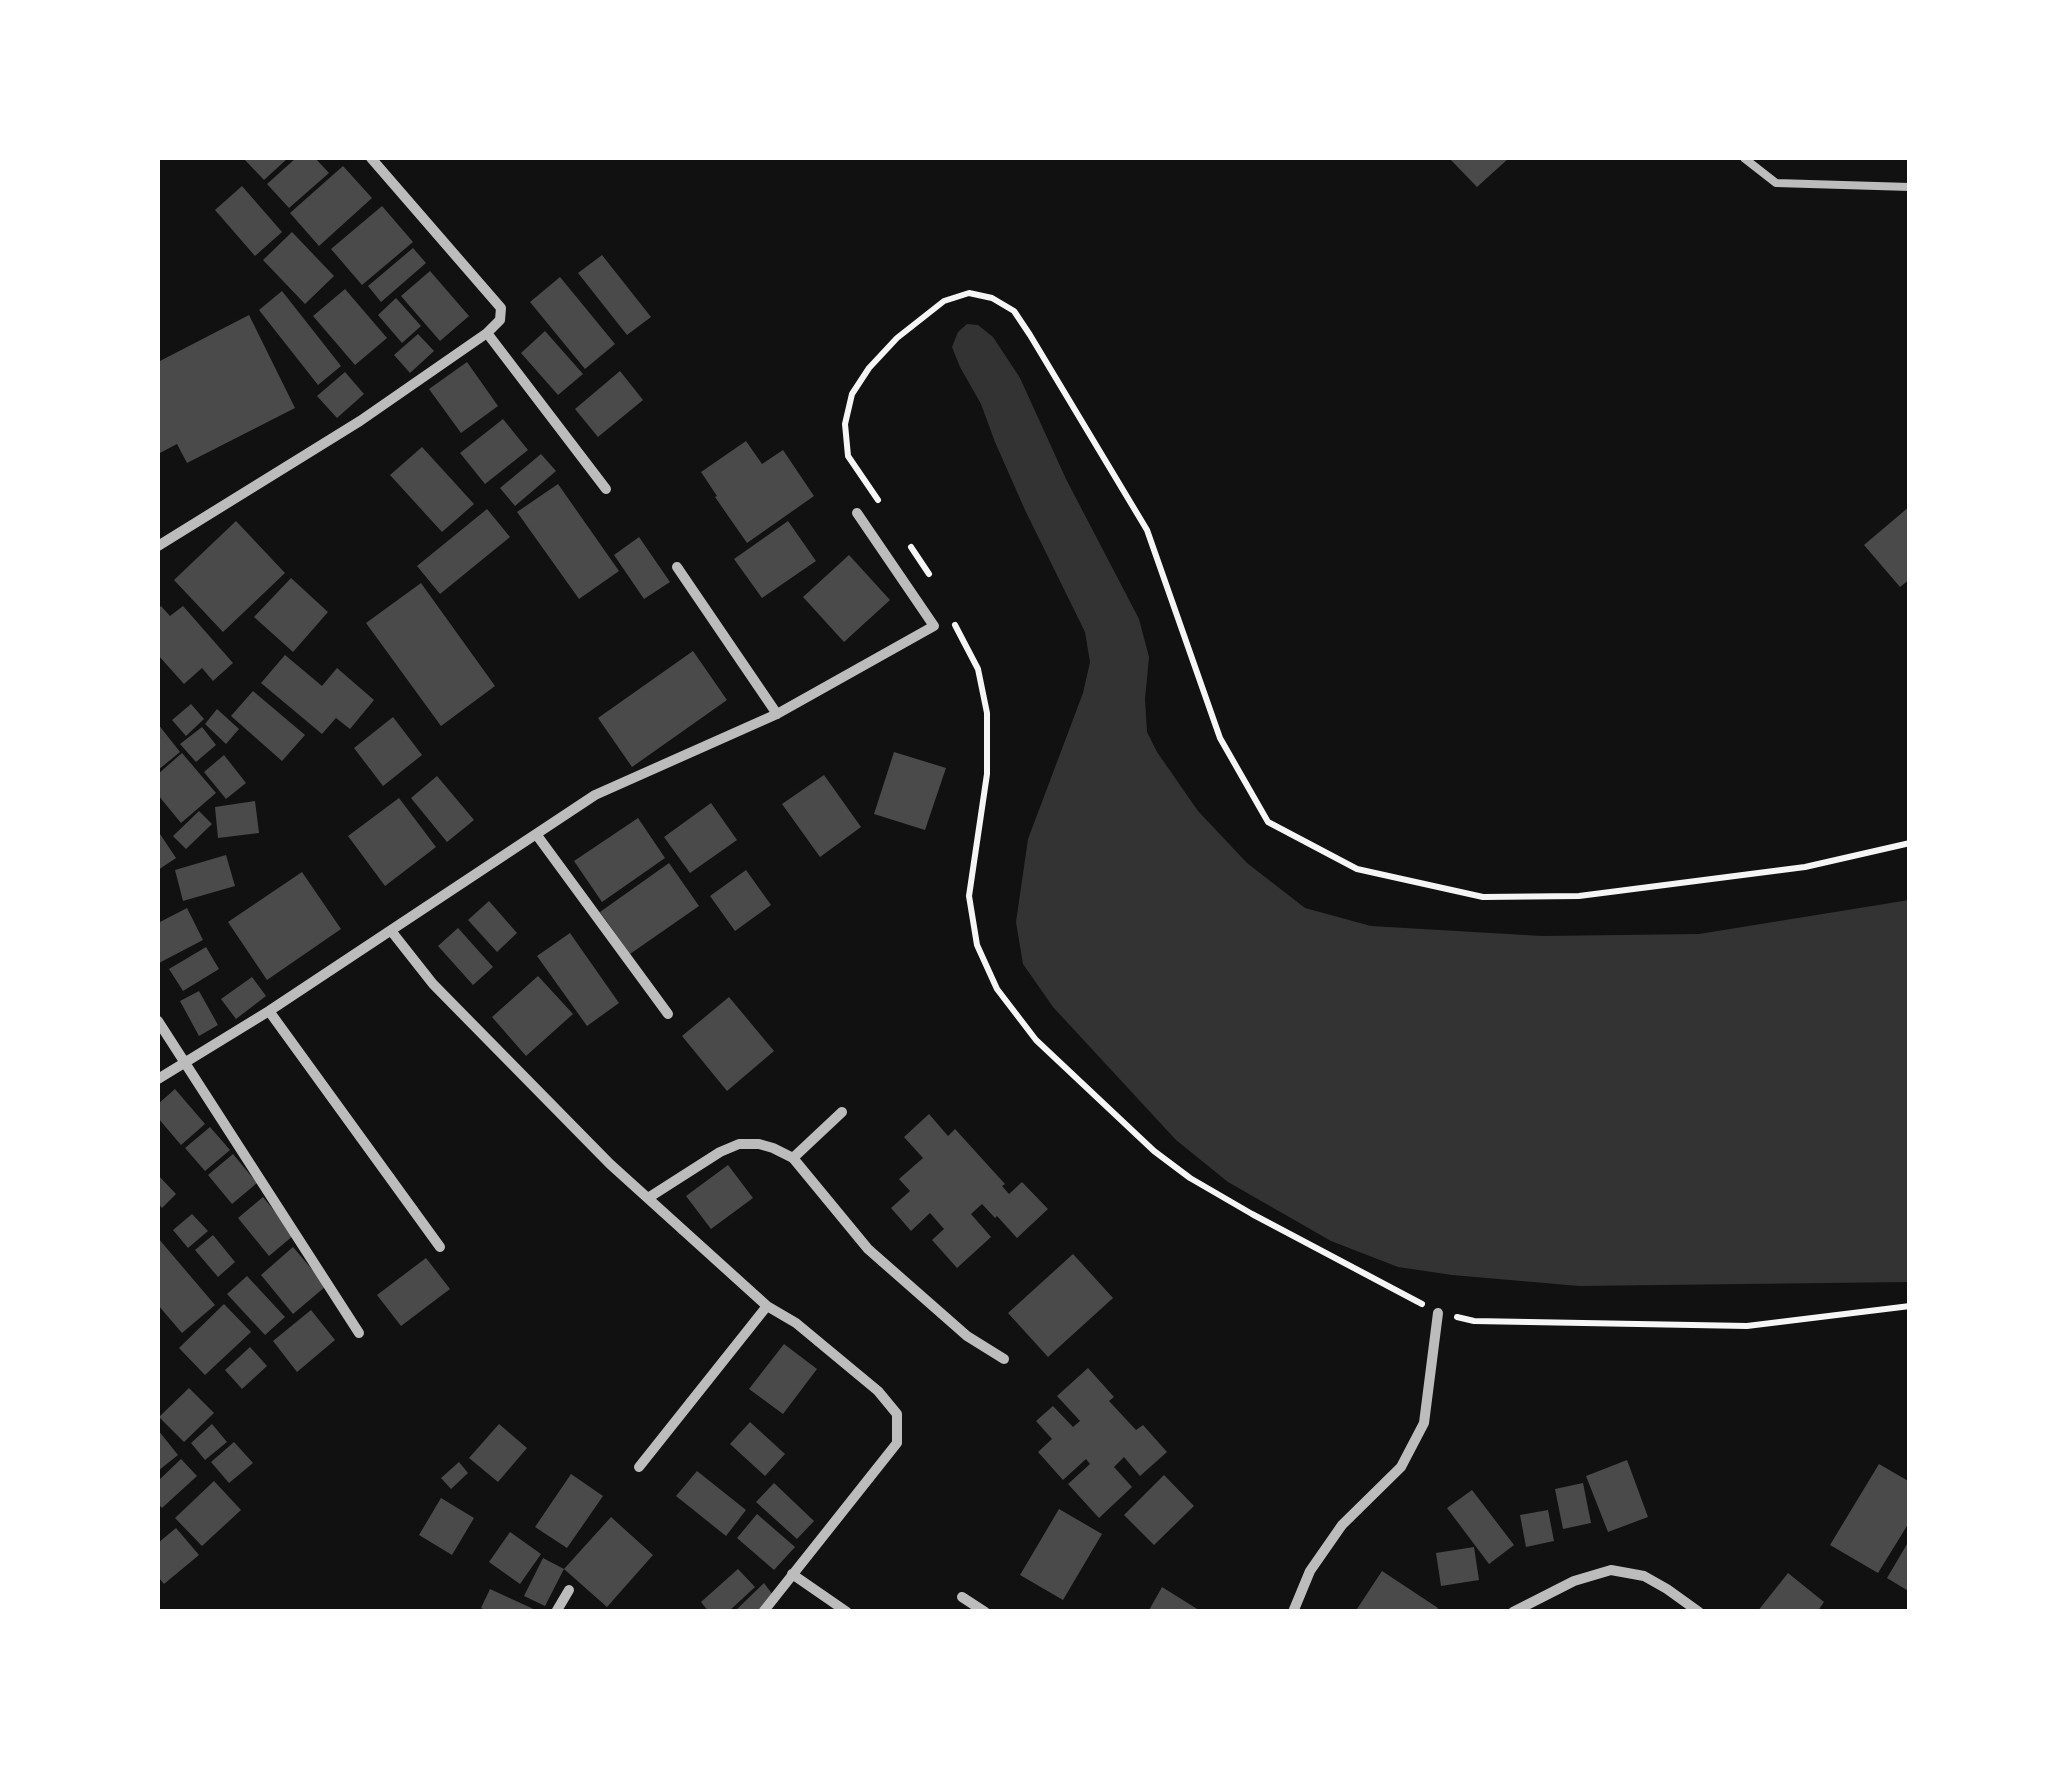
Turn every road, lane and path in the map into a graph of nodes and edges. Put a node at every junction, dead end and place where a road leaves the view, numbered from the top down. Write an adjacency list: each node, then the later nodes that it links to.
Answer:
1 (371, 158): 4 (street)
2 (1744, 158): 3 (lane)
3 (1910, 187)
4 (487, 332): 5 (street); 9 (street)
5 (606, 490)
6 (885, 509): 15 (path)
7 (857, 513): 13 (street)
8 (905, 538): 11 (path)
9 (158, 546)
10 (676, 567): 13 (street)
11 (934, 583)
12 (951, 616): 28 (path)
13 (777, 714): 14 (street)
14 (536, 834): 16 (street); 18 (street)
15 (1910, 843)
16 (392, 932): 17 (street); 24 (street)
17 (270, 1011): 20 (street); 25 (street)
18 (668, 1014)
19 (158, 1022): 20 (street)
20 (182, 1062): 21 (street); 29 (street)
21 (158, 1078)
22 (842, 1112): 23 (street)
23 (793, 1158): 24 (street); 30 (street)
24 (648, 1198): 26 (street)
25 (440, 1247)
26 (767, 1306): 31 (street); 32 (street)
27 (1910, 1306): 28 (path)
28 (1438, 1313): 39 (street)
29 (359, 1333)
30 (1004, 1359)
31 (638, 1467)
32 (792, 1574): 36 (street); 37 (street)
33 (568, 1590): 35 (street)
34 (962, 1597): 38 (street)
35 (556, 1612)
36 (762, 1612)
37 (847, 1612)
38 (985, 1612)
39 (1293, 1612)
40 (1513, 1612): 41 (street)
41 (1699, 1612)

